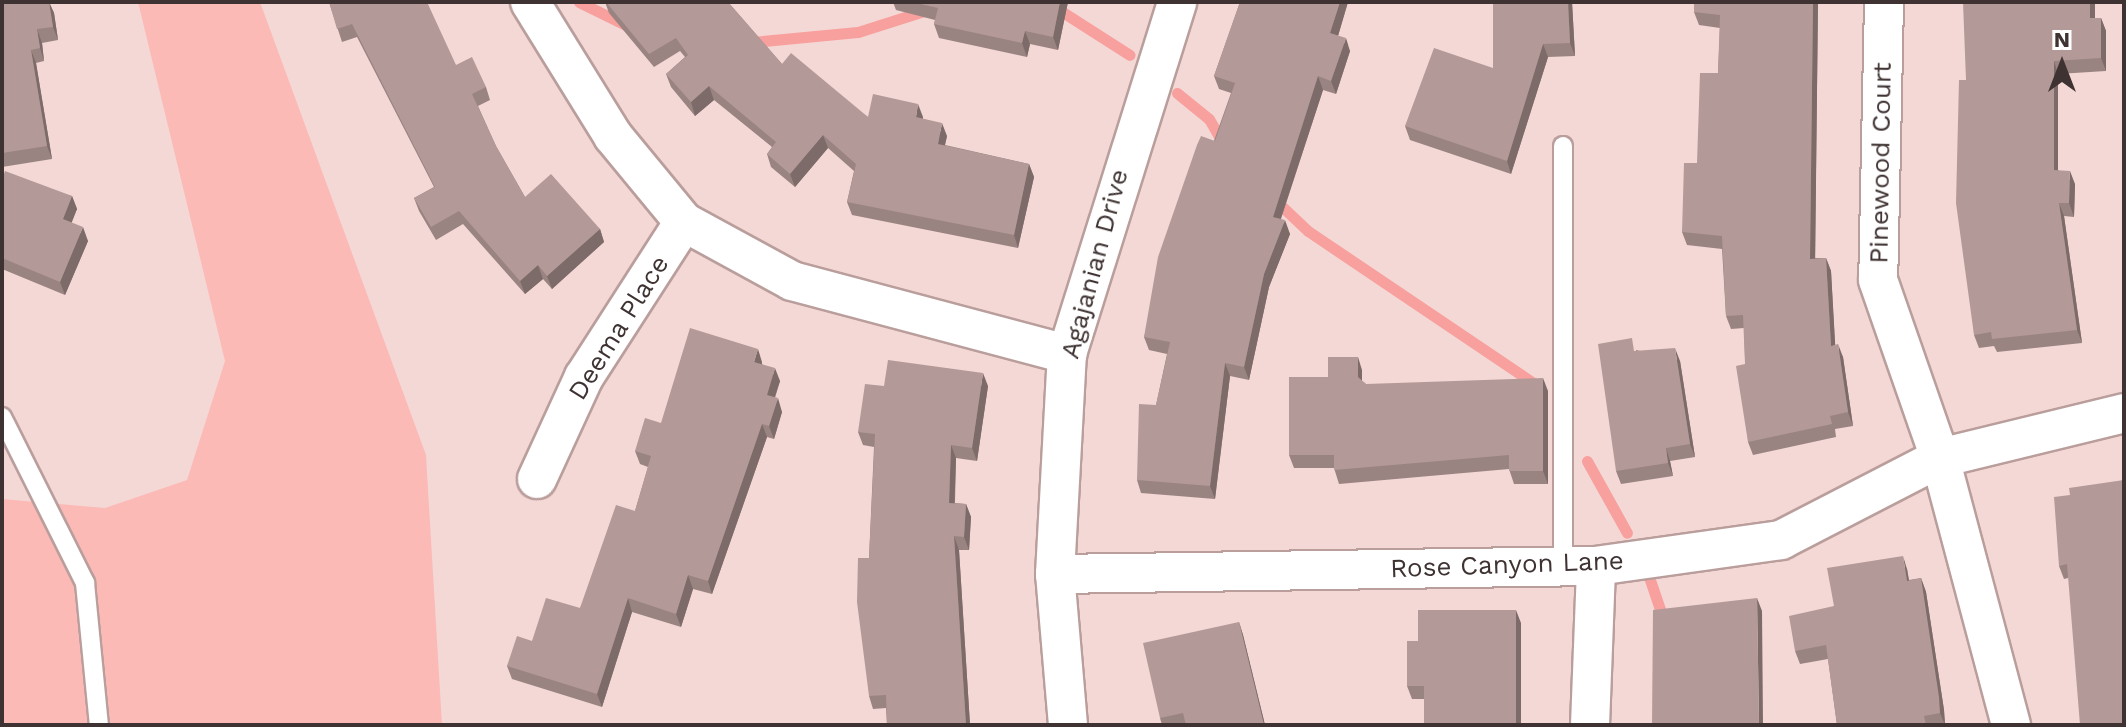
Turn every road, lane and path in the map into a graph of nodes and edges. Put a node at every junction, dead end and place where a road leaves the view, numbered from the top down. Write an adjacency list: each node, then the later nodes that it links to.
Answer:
1 (530, 2): 5 (street)
2 (1177, 2): 6 (street, Agajanian Drive)
3 (1884, 2): 9 (street, Pinewood Court)
4 (1563, 146): 11 (lane)
5 (684, 222): 6 (street); 10 (street, Deema Place)
6 (1067, 354): 12 (street, Agajanian Drive)
7 (2124, 413): 9 (street, Rose Canyon Lane)
8 (2, 417): 13 (lane)
9 (1940, 458): 11 (street, Rose Canyon Lane); 16 (street, Pinewood Court)
10 (537, 479)
11 (1579, 566): 12 (street, Rose Canyon Lane); 15 (street)
12 (1055, 574): 14 (street, Agajanian Drive)
13 (99, 725)
14 (1068, 725)
15 (1590, 725)
16 (2011, 725)

